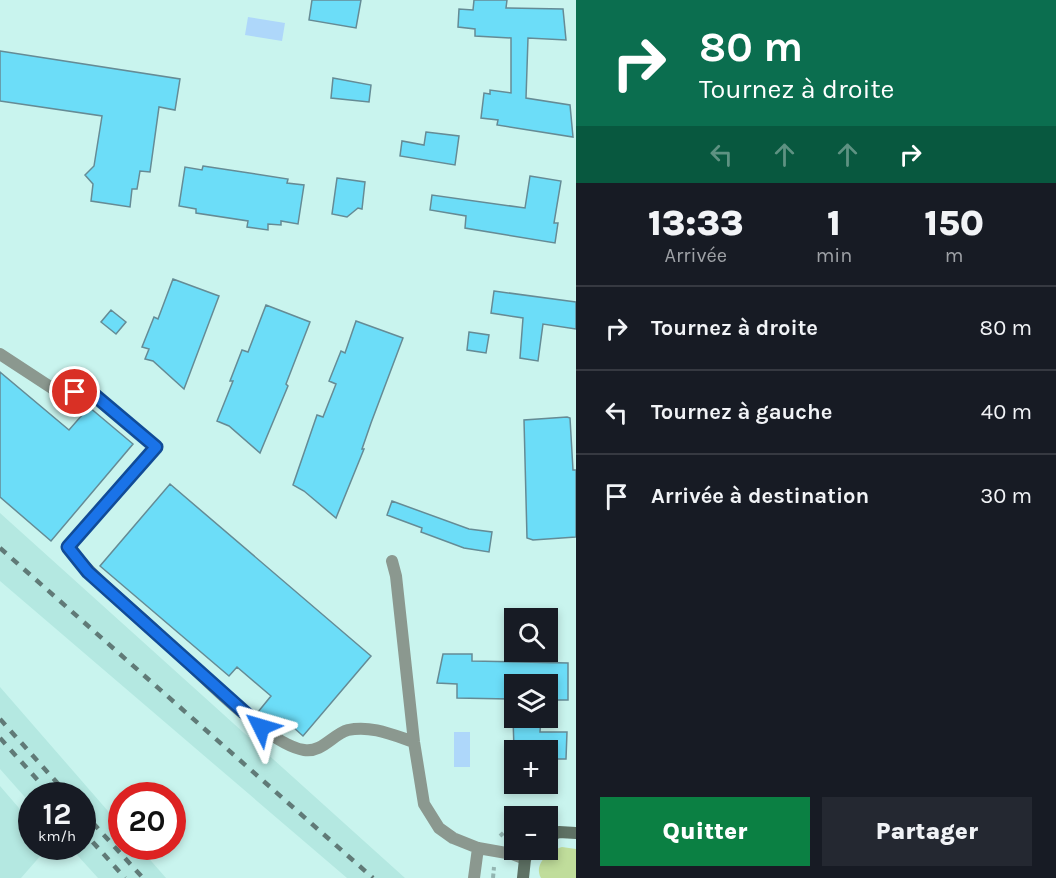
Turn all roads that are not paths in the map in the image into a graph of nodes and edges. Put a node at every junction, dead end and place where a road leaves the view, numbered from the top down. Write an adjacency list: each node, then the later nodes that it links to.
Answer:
1 (0, 354): 3 (lane)
2 (392, 561): 3 (lane)
3 (414, 742): 6 (lane)
4 (575, 831): 5 (main road)
5 (558, 832)
6 (478, 848): 7 (lane); 9 (lane)
7 (504, 853)
8 (527, 860): 10 (main road)
9 (474, 878)
10 (523, 878)

